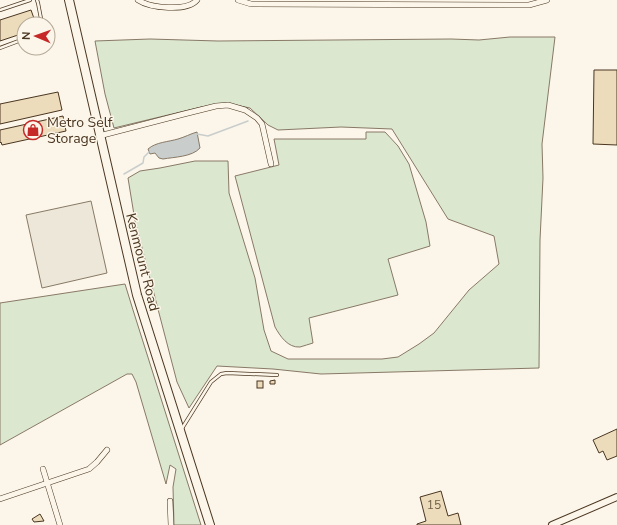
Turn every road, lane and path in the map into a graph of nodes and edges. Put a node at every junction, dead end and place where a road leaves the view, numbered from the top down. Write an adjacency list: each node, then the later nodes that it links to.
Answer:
1 (30, 0): 12 (lane)
2 (37, 0): 13 (lane)
3 (69, 0): 16 (main road, Kenmount Road)
4 (138, 0): 5 (street)
5 (197, 0)
6 (238, 0): 8 (street)
7 (547, 0): 11 (street)
8 (300, 2): 9 (street)
9 (383, 2): 10 (street)
10 (444, 2): 11 (street)
11 (509, 2)
12 (0, 10)
13 (40, 16)
14 (16, 42): 15 (lane)
15 (0, 48)
16 (100, 136): 17 (street); 19 (main road, Kenmount Road)
17 (272, 164)
18 (277, 375): 19 (lane)
19 (180, 431): 28 (main road, Kenmount Road)
20 (106, 450): 22 (street)
21 (43, 469): 22 (street)
22 (47, 484): 24 (street); 26 (street)
23 (617, 497): 29 (street)
24 (0, 499)
25 (170, 502): 27 (street)
26 (60, 525)
27 (171, 525)
28 (210, 525)
29 (552, 525)

